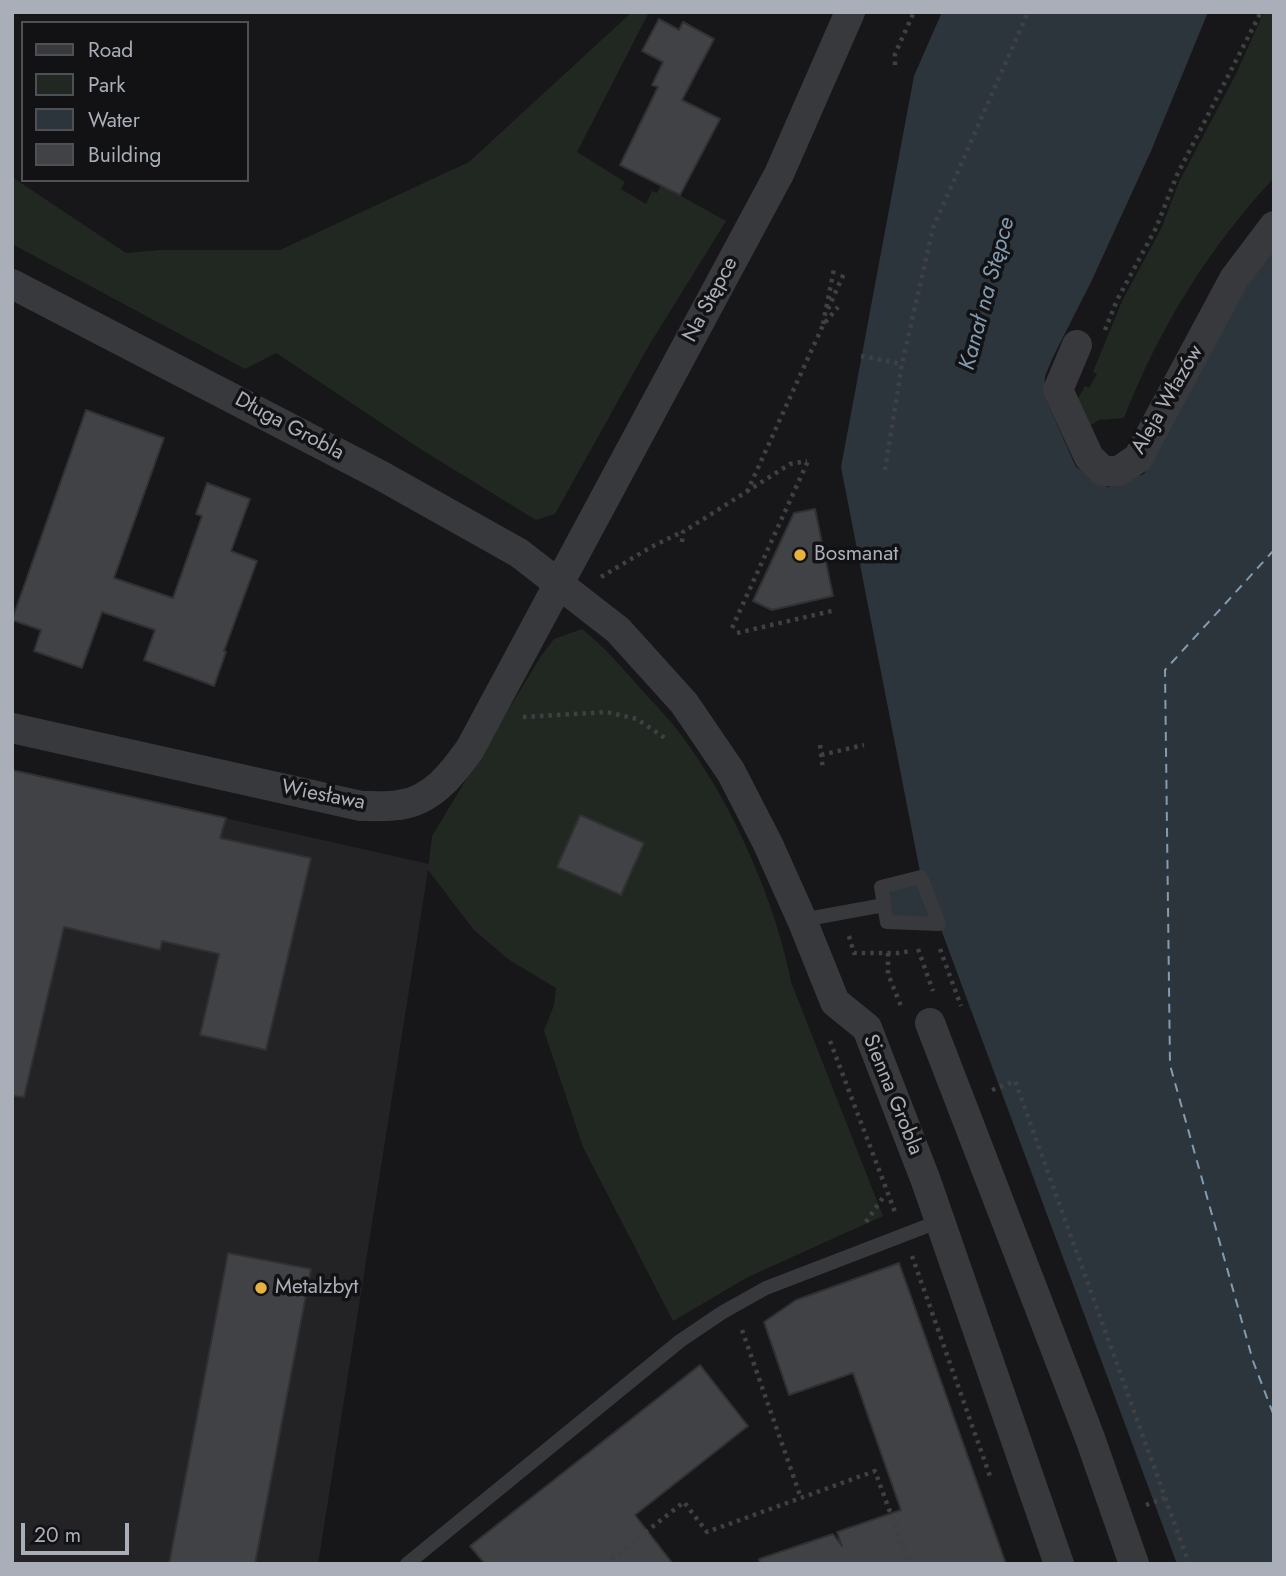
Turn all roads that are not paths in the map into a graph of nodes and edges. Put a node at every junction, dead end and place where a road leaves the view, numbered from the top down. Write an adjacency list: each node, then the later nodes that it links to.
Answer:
1 (850, 12): 5 (street, Na Stępce)
2 (1274, 226): 4 (street, Aleja Włazów)
3 (12, 284): 5 (street, Długa Grobla)
4 (1077, 345)
5 (565, 587): 6 (street, Wiesława); 8 (street, Sienna Grobla)
6 (12, 728)
7 (884, 905): 7 (lane); 8 (lane)
8 (802, 920): 10 (street, Sienna Grobla)
9 (930, 1023): 13 (street)
10 (940, 1221): 11 (lane); 12 (street, Sienna Grobla)
11 (407, 1564)
12 (1059, 1564)
13 (1135, 1564)

